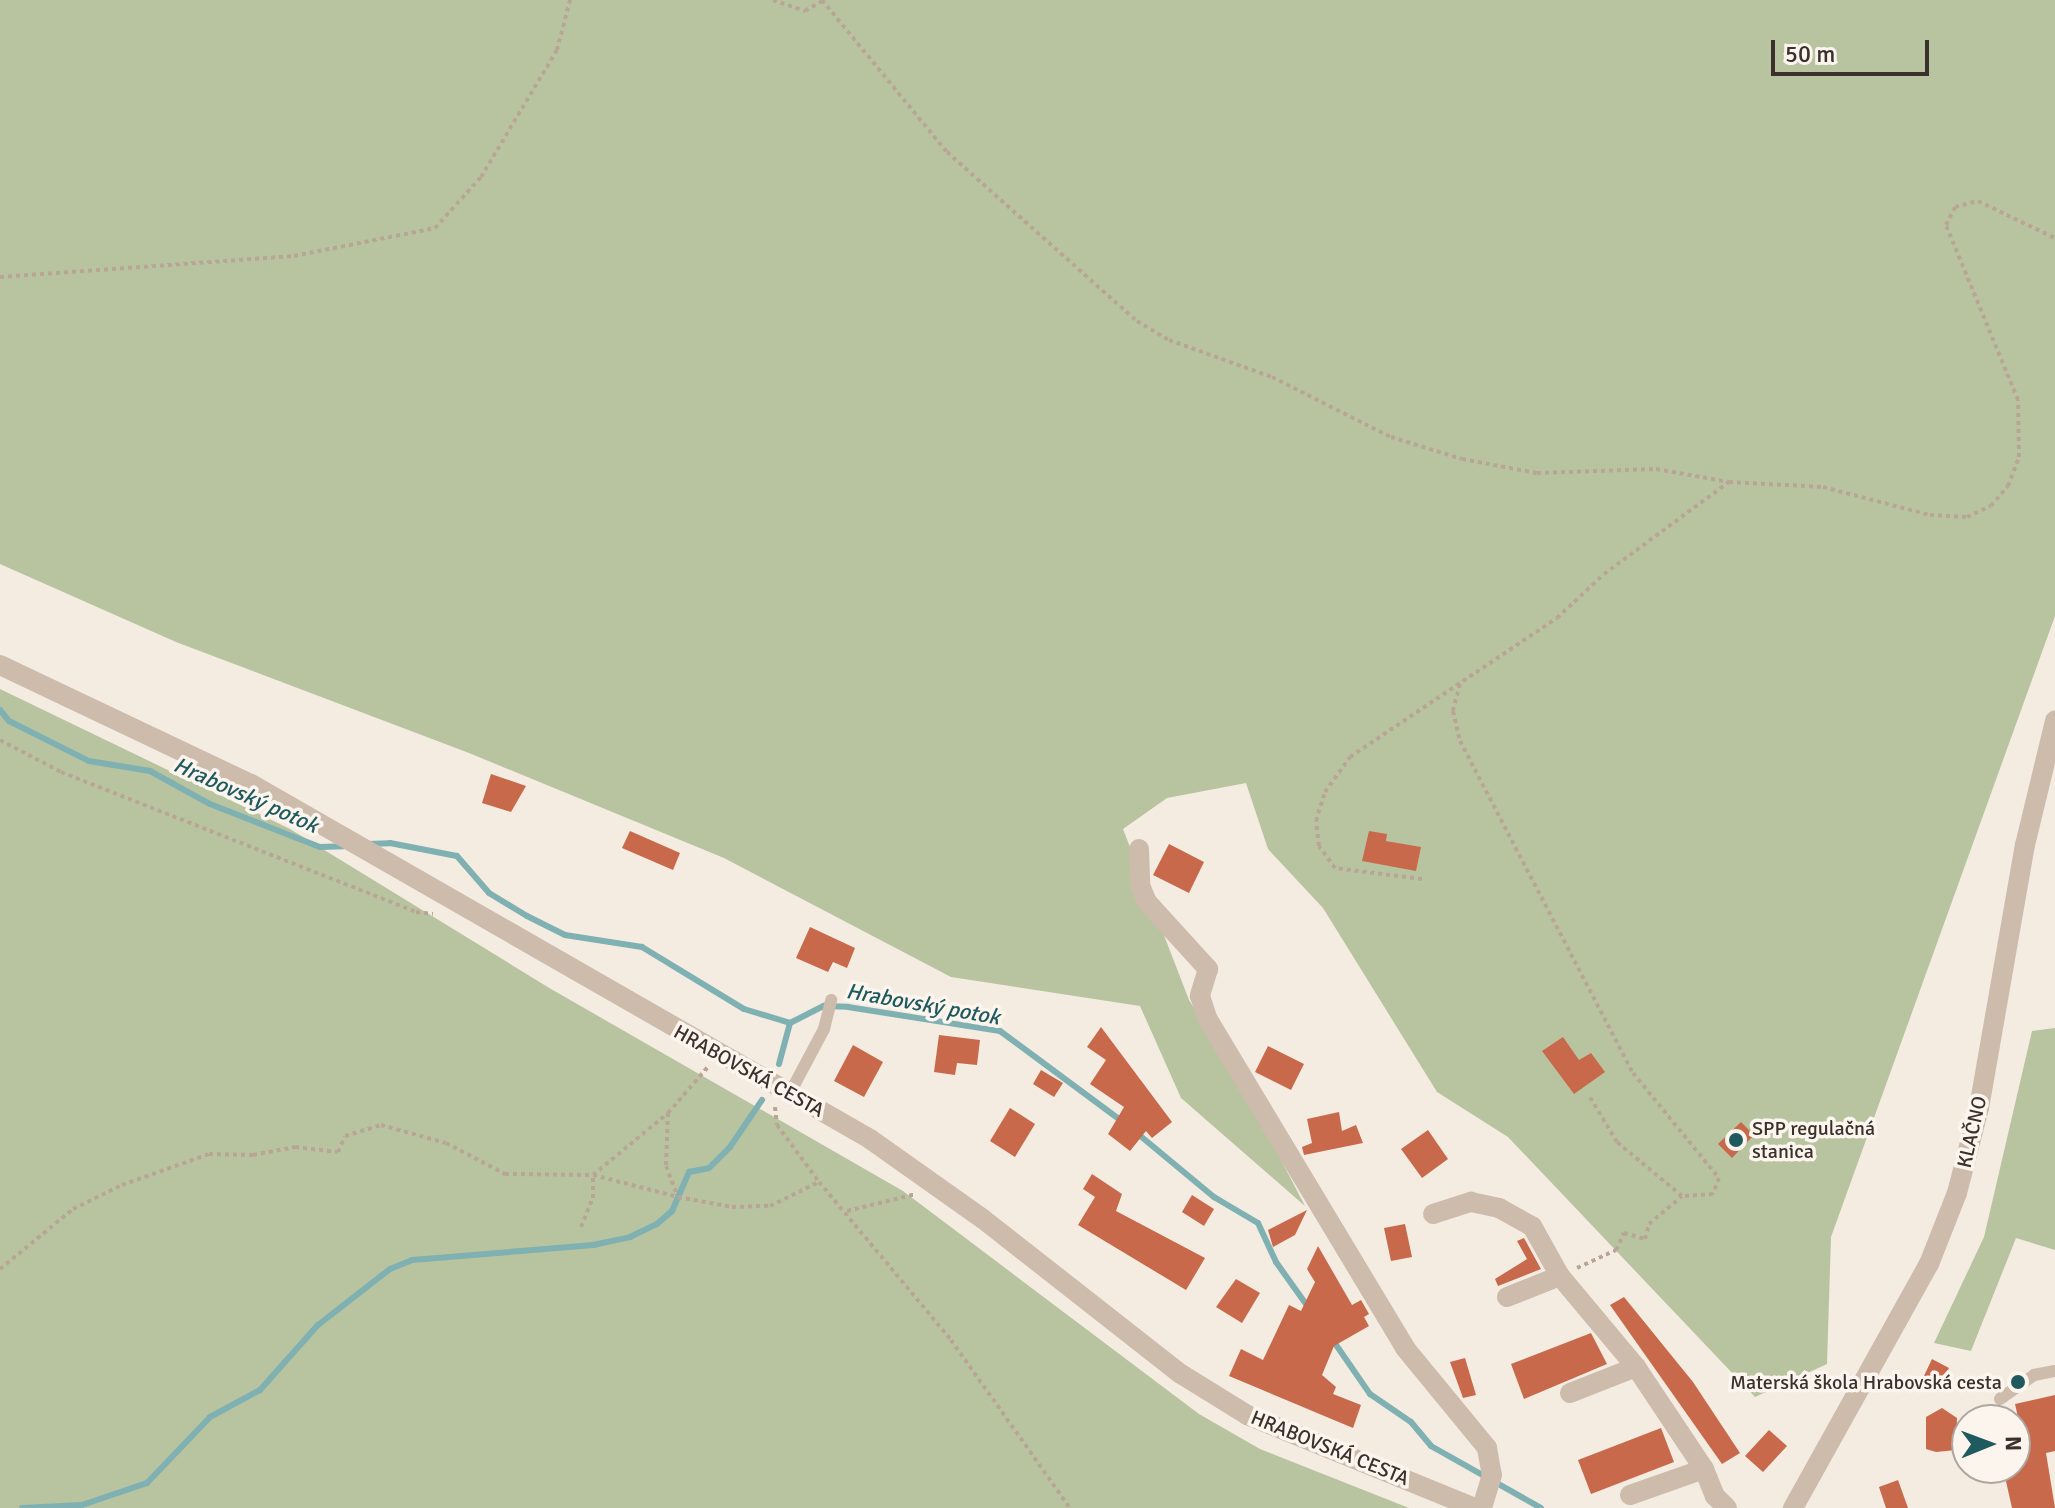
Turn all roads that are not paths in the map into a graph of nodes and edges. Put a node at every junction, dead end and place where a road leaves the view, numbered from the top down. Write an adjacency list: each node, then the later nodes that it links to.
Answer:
1 (0, 665): 5 (street, HRABOVSKÁ CESTA)
2 (2055, 721): 18 (street, KLAČNO)
3 (1139, 849): 14 (street)
4 (830, 1007): 5 (lane)
5 (782, 1098): 16 (street, HRABOVSKÁ CESTA)
6 (1433, 1214): 7 (street)
7 (1560, 1276): 8 (street); 9 (street)
8 (1507, 1297)
9 (1636, 1367): 11 (street); 13 (street)
10 (2055, 1371): 12 (lane)
11 (1570, 1393)
12 (2000, 1399)
13 (1704, 1469): 15 (street); 17 (street)
14 (1487, 1491)
15 (1630, 1495)
16 (1475, 1508)
17 (1727, 1508)
18 (1793, 1508)

